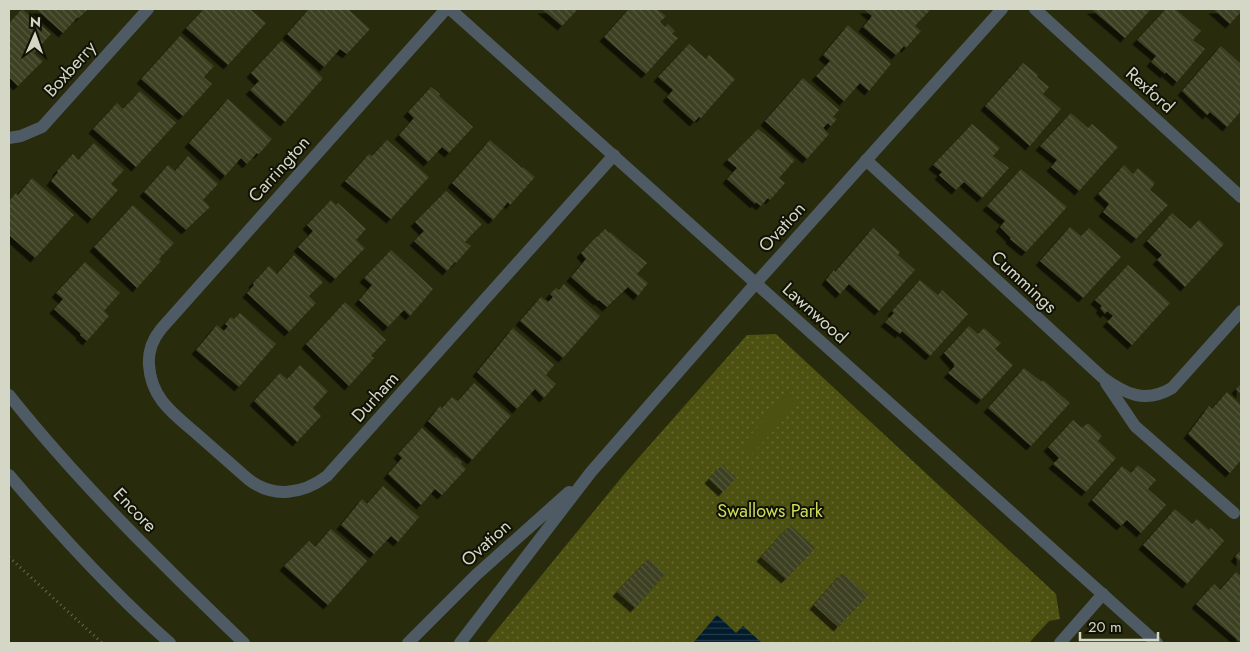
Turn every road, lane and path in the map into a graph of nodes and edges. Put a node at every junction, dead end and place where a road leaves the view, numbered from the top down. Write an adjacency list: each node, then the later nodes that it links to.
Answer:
1 (148, 9): 6 (street, Boxberry)
2 (446, 9): 12 (street, Carrington)
3 (450, 9): 7 (street, Lawnwood)
4 (1002, 9): 8 (street, Ovation)
5 (1035, 9): 9 (street, Rexford)
6 (9, 138)
7 (614, 155): 10 (street, Lawnwood); 12 (street, Durham)
8 (866, 160): 10 (street, Ovation); 13 (street, Cummings)
9 (1241, 197)
10 (756, 283): 15 (street, Ovation); 19 (street, Lawnwood)
11 (1241, 311): 13 (street, Cummings)
12 (149, 359)
13 (1102, 377): 17 (street)
14 (9, 395): 22 (street, Encore)
15 (591, 472): 23 (street, Ovation); 24 (street, Ovation)
16 (9, 476): 21 (street)
17 (1234, 513)
18 (9, 557): 20 (path)
19 (1103, 594): 25 (street); 26 (street, Lawnwood)
20 (102, 643)
21 (170, 643)
22 (244, 643)
23 (408, 643)
24 (460, 643)
25 (1060, 643)
26 (1157, 643)

